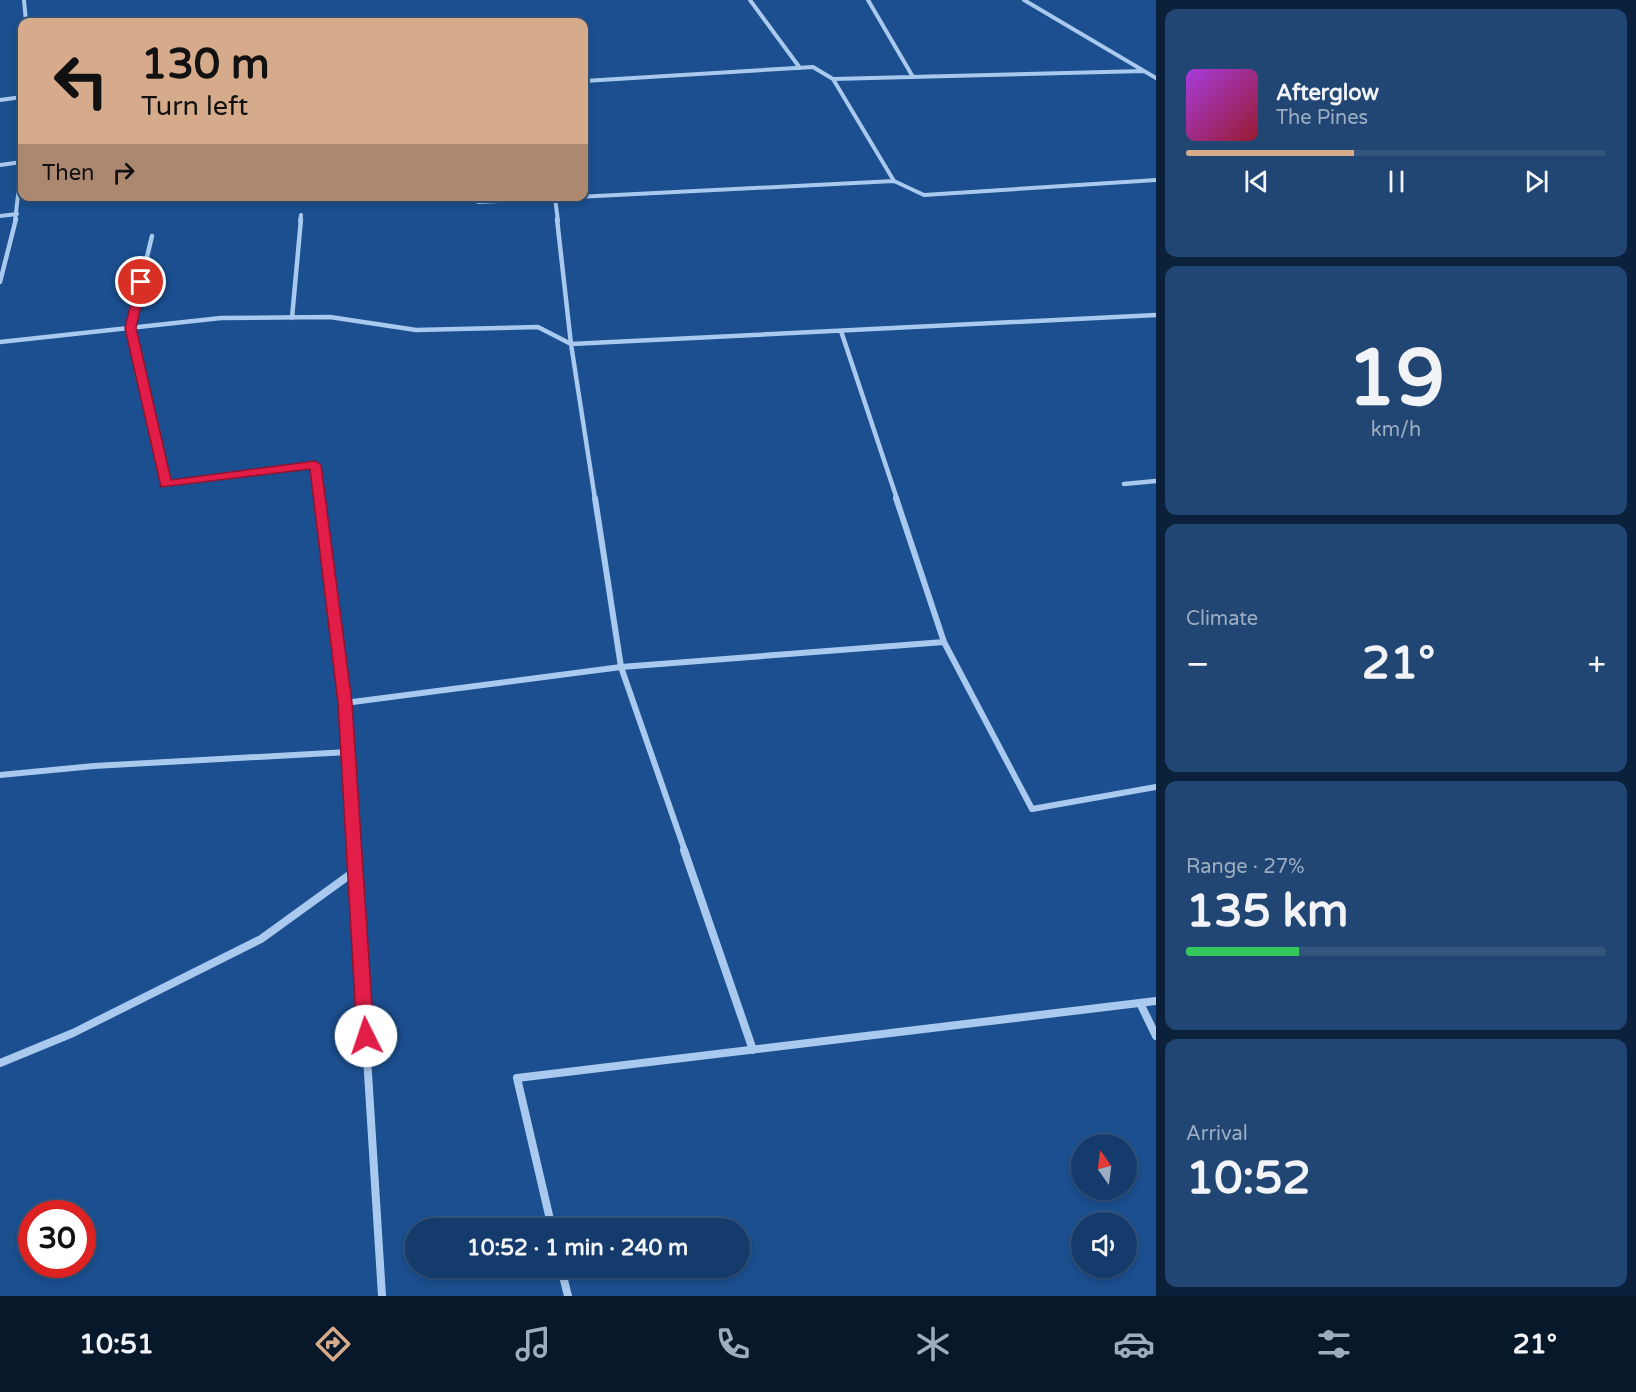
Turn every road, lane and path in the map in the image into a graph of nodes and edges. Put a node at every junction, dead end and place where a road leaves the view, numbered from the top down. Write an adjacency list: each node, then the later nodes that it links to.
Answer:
1 (24, 0): 5 (street)
2 (750, 0): 6 (street)
3 (868, 0): 8 (street)
4 (1024, 0): 7 (street)
5 (26, 18)
6 (800, 68): 10 (street); 11 (street)
7 (1144, 71): 8 (street); 9 (street)
8 (914, 77): 10 (street)
9 (1156, 78)
10 (833, 79): 17 (street)
11 (588, 81)
12 (18, 98): 13 (street)
13 (0, 100)
14 (18, 163): 15 (street)
15 (0, 165)
16 (1156, 180): 17 (street)
17 (894, 181): 18 (street)
18 (588, 196)
19 (19, 201): 23 (street)
20 (497, 201): 22 (street)
21 (555, 201): 33 (street)
22 (478, 202)
23 (17, 214): 25 (street); 27 (street)
24 (301, 215): 29 (street)
25 (0, 216)
26 (152, 236): 30 (street)
27 (0, 282)
28 (1155, 317): 31 (street)
29 (292, 318): 30 (street); 33 (street)
30 (130, 328): 32 (street); 38 (street)
31 (842, 331): 33 (street); 36 (street)
32 (0, 342)
33 (571, 344): 37 (street)
34 (1156, 481): 35 (street)
35 (1124, 484)
36 (944, 642): 37 (street); 41 (street)
37 (621, 667): 38 (street); 46 (street)
38 (345, 703): 39 (street)
39 (348, 752): 40 (street); 42 (street)
40 (0, 775)
41 (1156, 787)
42 (355, 871): 47 (street); 50 (street)
43 (1156, 1001): 44 (street)
44 (1140, 1003): 45 (street); 46 (street)
45 (1156, 1036)
46 (753, 1050): 48 (street)
47 (0, 1063)
48 (550, 1218)
49 (564, 1278): 51 (street)
50 (382, 1296)
51 (568, 1296)

